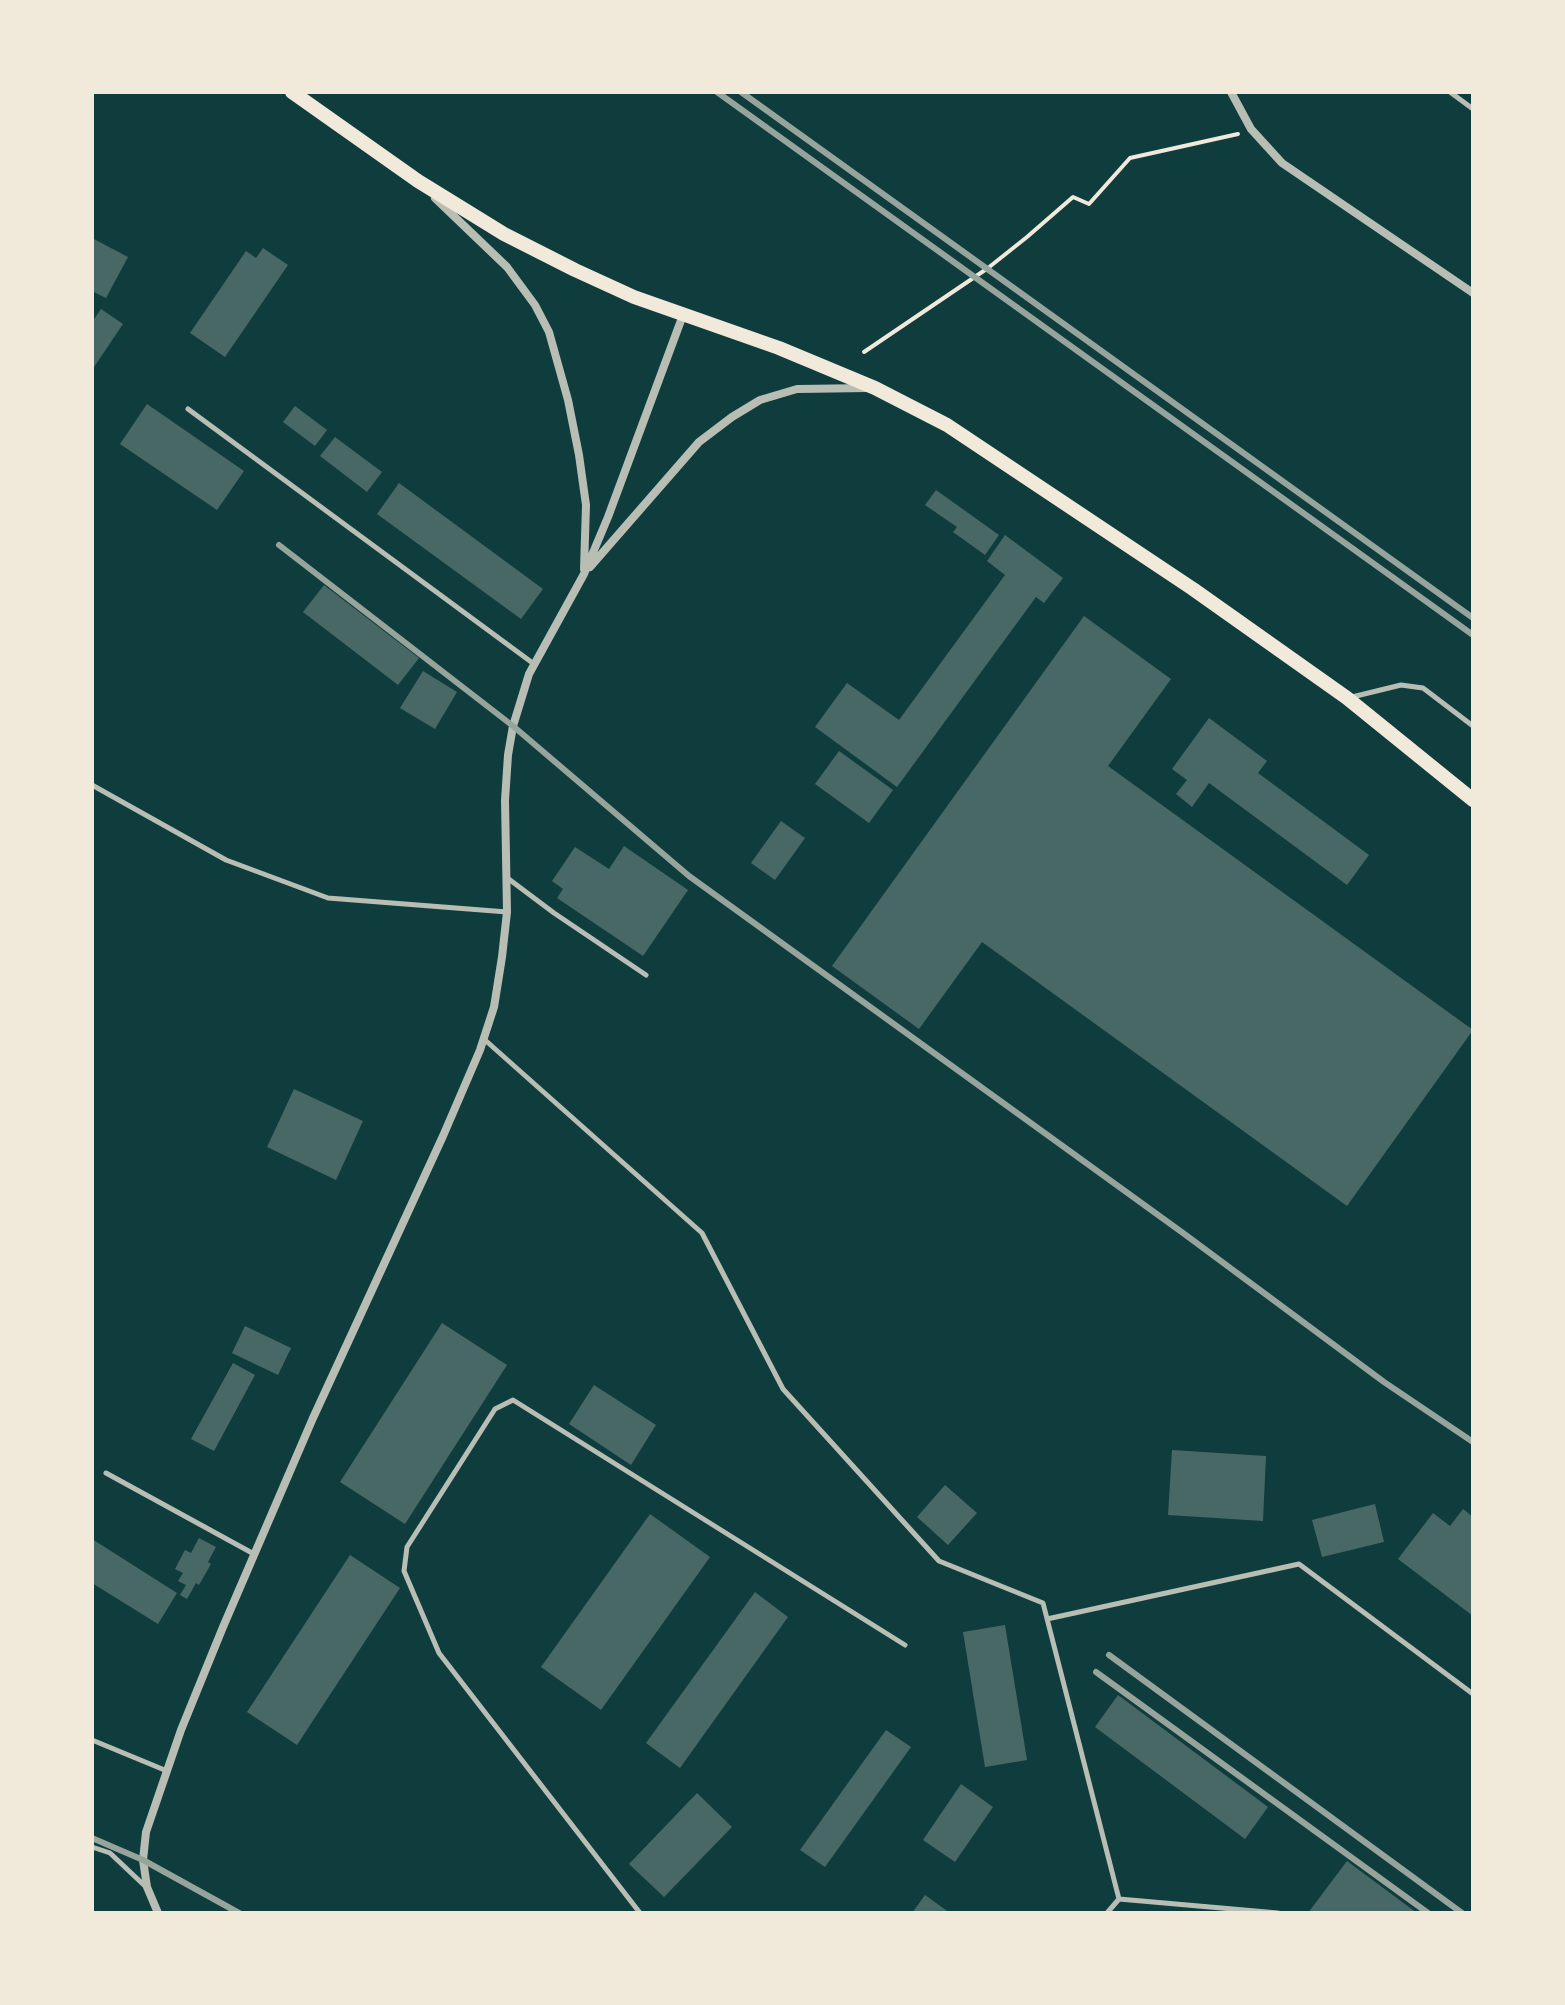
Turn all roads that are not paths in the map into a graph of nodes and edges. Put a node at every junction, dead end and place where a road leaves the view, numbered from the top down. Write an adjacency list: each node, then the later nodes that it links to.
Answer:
1 (292, 92): 5 (main road)
2 (1231, 92): 6 (street)
3 (1450, 92): 4 (lane)
4 (1473, 109)
5 (418, 181): 7 (main road); 10 (street)
6 (1473, 293)
7 (683, 315): 8 (main road); 10 (street)
8 (875, 388): 10 (street); 12 (main road)
9 (188, 409): 11 (lane)
10 (584, 574): 11 (street)
11 (534, 664): 16 (street)
12 (1347, 698): 13 (lane); 15 (main road)
13 (1473, 726)
14 (92, 785): 17 (lane)
15 (1473, 800)
16 (506, 877): 17 (street); 18 (lane)
17 (507, 912): 19 (street)
18 (646, 975)
19 (483, 1038): 21 (street); 22 (lane)
20 (106, 1473): 21 (lane)
21 (254, 1554): 26 (street)
22 (1047, 1619): 24 (lane); 29 (lane)
23 (905, 1645): 31 (lane)
24 (1473, 1694)
25 (92, 1740): 26 (lane)
26 (167, 1771): 28 (street)
27 (92, 1847): 28 (lane)
28 (147, 1887): 30 (street)
29 (1119, 1899): 32 (lane); 33 (lane)
30 (158, 1913)
31 (640, 1913)
32 (1107, 1913)
33 (1278, 1913)

